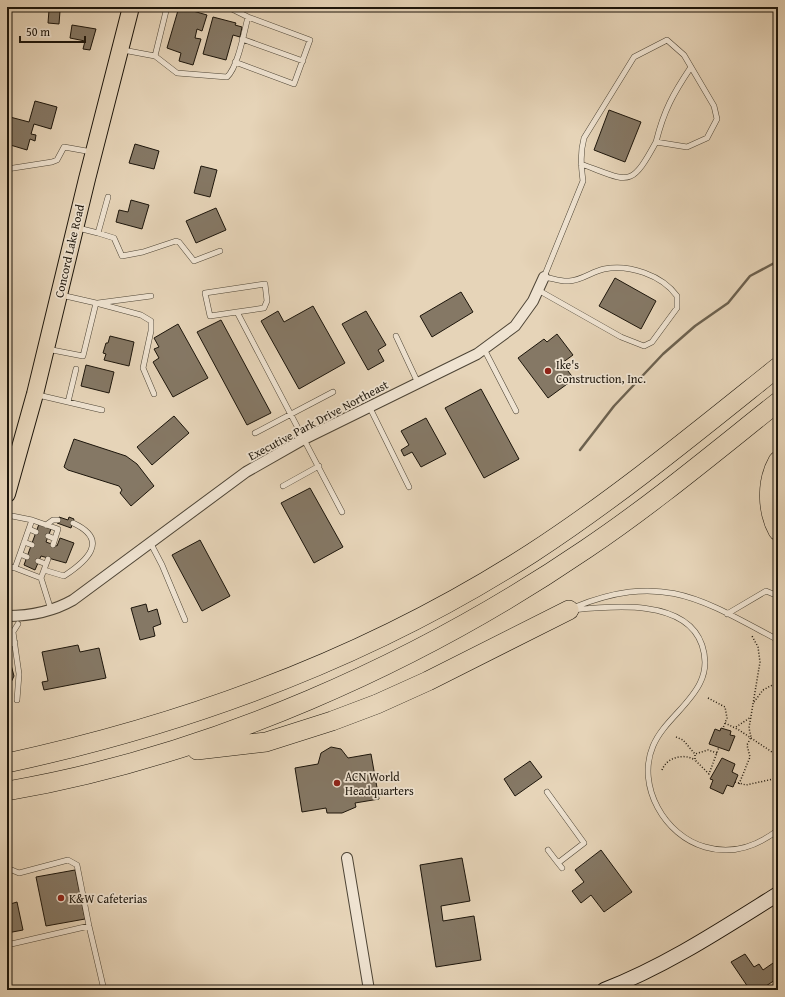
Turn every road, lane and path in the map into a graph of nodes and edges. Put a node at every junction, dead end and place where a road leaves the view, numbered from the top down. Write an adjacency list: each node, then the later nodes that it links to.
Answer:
1 (131, 7): 6 (main road, Concord Lake Road)
2 (167, 7): 7 (lane)
3 (228, 7): 4 (lane)
4 (248, 17): 5 (lane); 8 (lane)
5 (242, 39): 8 (lane); 9 (lane)
6 (120, 49): 7 (lane); 12 (main road, Concord Lake Road)
7 (155, 56): 9 (lane)
8 (303, 61): 9 (lane)
9 (235, 62)
10 (691, 67): 11 (lane); 11 (lane); 13 (lane)
11 (656, 142): 13 (lane)
12 (94, 152): 14 (lane); 16 (main road, Concord Lake Road)
13 (581, 164): 19 (lane)
14 (7, 169)
15 (108, 197): 17 (lane)
16 (75, 227): 17 (lane); 21 (main road, Concord Lake Road)
17 (98, 233): 18 (lane)
18 (220, 251)
19 (544, 277): 20 (street, Executive Park Drive Northeast); 20 (lane)
20 (538, 290): 27 (street, Executive Park Drive Northeast)
21 (59, 295): 23 (lane); 26 (main road, Concord Lake Road)
22 (151, 296): 23 (lane)
23 (96, 303): 26 (lane); 33 (lane)
24 (237, 312): 24 (lane); 39 (lane)
25 (396, 336): 30 (lane)
26 (46, 348): 32 (main road, Concord Lake Road)
27 (484, 349): 30 (street, Executive Park Drive Northeast); 38 (lane)
28 (778, 367): 96 (highway)
29 (76, 369): 34 (lane)
30 (418, 383): 36 (street, Executive Park Drive Northeast)
31 (333, 392): 39 (lane)
32 (35, 394): 34 (lane); 46 (main road, Concord Lake Road)
33 (154, 394)
34 (68, 402): 37 (lane)
35 (778, 402): 92 (highway)
36 (369, 406): 41 (street, Executive Park Drive Northeast); 45 (lane)
37 (102, 410)
38 (516, 411)
39 (291, 414): 40 (lane); 41 (lane)
40 (255, 433)
41 (304, 439): 43 (lane); 58 (street, Executive Park Drive Northeast)
42 (778, 461): 54 (highway)
43 (319, 466): 44 (lane); 47 (lane)
44 (283, 486)
45 (409, 487)
46 (8, 490)
47 (342, 512)
48 (7, 515): 49 (lane)
49 (32, 520): 52 (lane); 53 (lane)
50 (58, 520): 52 (lane)
51 (73, 524): 67 (lane)
52 (46, 525): 56 (lane)
53 (29, 529): 55 (lane); 57 (lane)
54 (778, 531)
55 (36, 532)
56 (48, 536)
57 (24, 542): 59 (lane); 60 (lane)
58 (150, 542): 70 (street, Executive Park Drive Northeast); 74 (lane)
59 (32, 545)
60 (20, 554): 61 (lane); 66 (lane)
61 (27, 557)
62 (48, 559): 64 (lane)
63 (38, 562): 64 (lane)
64 (46, 564): 67 (lane)
65 (7, 566): 66 (lane)
66 (15, 568): 68 (lane)
67 (44, 570): 68 (lane)
68 (41, 578): 70 (lane)
69 (778, 596): 72 (lane)
70 (52, 610): 73 (street, Executive Park Drive Northeast)
71 (569, 610): 72 (lane); 92 (highway); 105 (lane)
72 (727, 614): 77 (lane)
73 (7, 616)
74 (185, 620)
75 (18, 624): 78 (lane)
76 (752, 636): 83 (path)
77 (778, 640)
78 (15, 642): 79 (lane); 82 (lane)
79 (7, 644)
80 (778, 682): 83 (path)
81 (708, 698): 85 (path)
82 (17, 700)
83 (753, 703): 84 (path)
84 (751, 716): 87 (path); 89 (path)
85 (725, 723): 86 (path); 87 (path)
86 (723, 728)
87 (735, 728): 89 (path)
88 (676, 737): 93 (path)
89 (751, 737): 94 (path); 102 (path)
90 (719, 747): 91 (path)
91 (717, 753): 93 (path); 98 (path)
92 (158, 754): 103 (highway)
93 (695, 754): 95 (path)
94 (778, 756)
95 (695, 760): 97 (path); 98 (path)
96 (7, 763)
97 (662, 770)
98 (709, 774): 99 (path)
99 (712, 775)
100 (778, 778): 102 (path)
101 (735, 782): 102 (path)
102 (739, 784)
103 (7, 791)
104 (547, 792): 108 (lane)
105 (778, 830)
106 (548, 850): 108 (lane)
107 (346, 858): 115 (street)
108 (558, 863): 110 (lane)
109 (7, 868): 112 (lane)
110 (562, 868)
111 (778, 894): 116 (main road)
112 (89, 926): 113 (lane); 114 (lane)
113 (7, 945)
114 (104, 990)
115 (369, 990)
116 (604, 990)

